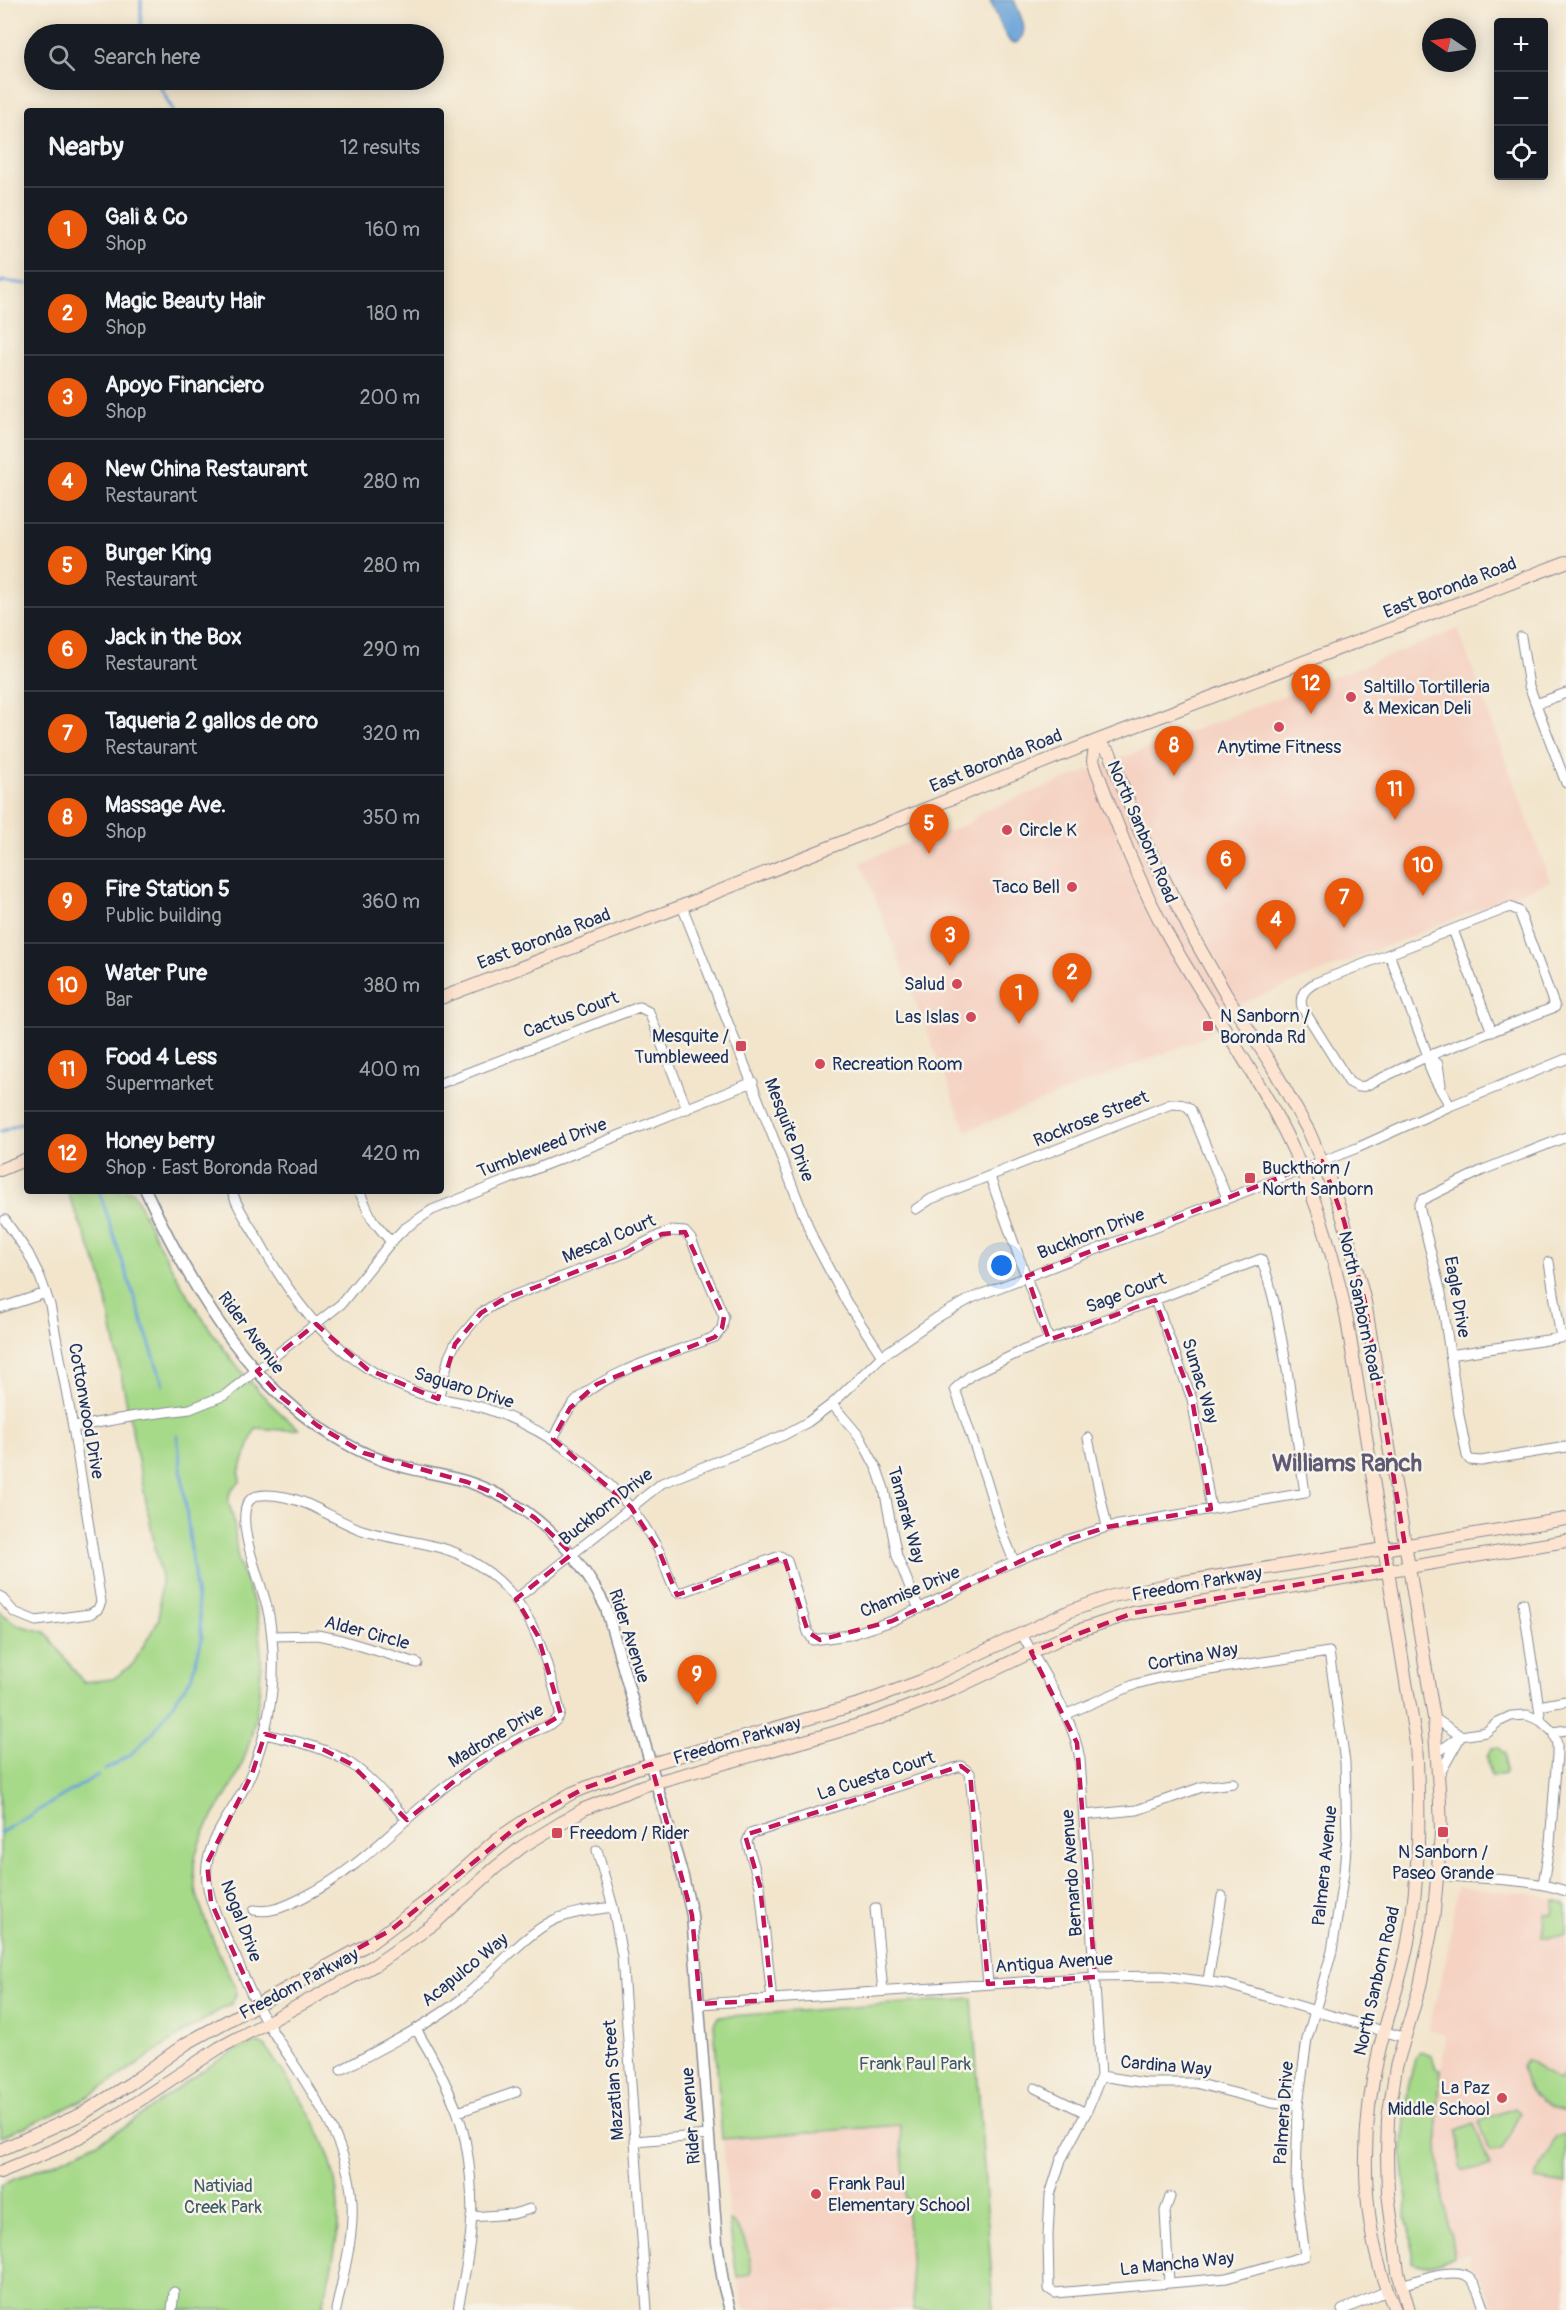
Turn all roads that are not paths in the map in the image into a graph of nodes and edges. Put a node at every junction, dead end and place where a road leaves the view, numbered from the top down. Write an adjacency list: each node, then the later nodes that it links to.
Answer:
1 (1566, 562): 5 (main road, East Boronda Road)
2 (1521, 637): 4 (street)
3 (1566, 693): 4 (street)
4 (1536, 704): 6 (street)
5 (1096, 741): 7 (main road, East Boronda Road); 20 (main road, North Sanborn Road); 21 (main road, North Sanborn Road)
6 (1566, 783)
7 (682, 906): 10 (main road, East Boronda Road); 15 (street, Mesquite Drive)
8 (1453, 930): 9 (street); 11 (street); 11 (street)
9 (1389, 954): 12 (street); 12 (street)
10 (444, 997)
11 (1492, 1032): 12 (street)
12 (1428, 1056): 16 (street)
13 (1566, 1059): 16 (street, Buckhorn Drive)
14 (444, 1082): 17 (street, Cactus Court)
15 (753, 1082): 17 (street, Tumbleweed Drive); 40 (street, Mesquite Drive)
16 (1450, 1106): 20 (street, Buckhorn Drive)
17 (687, 1109): 30 (street, Tumbleweed Drive)
18 (1566, 1137): 39 (street, Eagle Drive)
19 (24, 1160): 22 (main road)
20 (1322, 1161): 21 (street, Buckhorn Drive); 55 (main road, North Sanborn Road)
21 (1303, 1168): 27 (street, Buckhorn Drive); 56 (main road, North Sanborn Road)
22 (0, 1170)
23 (990, 1177): 27 (street, Rockrose Street); 28 (street, Rockrose Street); 32 (street)
24 (148, 1194): 41 (street, Rider Avenue)
25 (234, 1194): 36 (street, Saguaro Drive)
26 (360, 1194): 30 (street)
27 (1227, 1198): 32 (street, Buckhorn Drive)
28 (916, 1209)
29 (5, 1220): 33 (street, Cottonwood Drive)
30 (391, 1242): 36 (street, Tumbleweed Drive)
31 (1549, 1262): 37 (street)
32 (1027, 1276): 38 (street); 40 (street, Buckhorn Drive)
33 (46, 1293): 35 (street); 44 (street, Cottonwood Drive)
34 (1155, 1300): 38 (street, Sage Court); 48 (street, Sage Court); 51 (street, Sumac Way)
35 (0, 1308)
36 (316, 1324): 41 (street, Tumbleweed Drive); 42 (street, Saguaro Drive)
37 (1564, 1338): 39 (street)
38 (1049, 1340): 58 (street, Sage Court)
39 (1450, 1355): 47 (street, Eagle Drive)
40 (882, 1356): 43 (street, Buckhorn Drive)
41 (257, 1371): 44 (street, Tumbleweed Drive); 57 (street, Rider Avenue)
42 (438, 1399): 46 (street, Saguaro Drive); 46 (street, Mescal Court)
43 (832, 1404): 50 (street, Buckhorn Drive); 64 (street, Tamarak Way)
44 (73, 1427): 61 (street, Cottonwood Drive)
45 (1088, 1438): 53 (street)
46 (553, 1440): 50 (street, Saguaro Drive)
47 (1566, 1447)
48 (1305, 1493): 51 (street, Chamise Drive)
49 (252, 1498): 62 (street, Madrone Drive); 66 (street, Nogal Drive)
50 (631, 1507): 57 (street, Buckhorn Drive); 64 (street, Chamise Drive)
51 (1211, 1509): 53 (street, Chamise Drive)
52 (1566, 1519): 55 (main road, Freedom Parkway)
53 (1107, 1527): 58 (street, Chamise Drive)
54 (1566, 1540): 59 (main road, Freedom Parkway)
55 (1405, 1546): 56 (main road, Freedom Parkway); 59 (main road, North Sanborn Road)
56 (1385, 1549): 60 (main road, North Sanborn Road); 65 (main road, Freedom Parkway)
57 (572, 1554): 62 (street, Buckhorn Drive); 80 (street, Rider Avenue)
58 (1014, 1561): 64 (street, Chamise Drive)
59 (1409, 1566): 60 (main road, Freedom Parkway); 73 (main road, North Sanborn Road)
60 (1388, 1569): 67 (main road, Freedom Parkway); 87 (main road, North Sanborn Road)
61 (0, 1596)
62 (516, 1599): 85 (street, Madrone Drive)
63 (1523, 1603): 71 (street)
64 (919, 1609)
65 (1022, 1634): 67 (street, Bernardo Avenue); 80 (main road, Freedom Parkway)
66 (272, 1636): 69 (street, Alder Circle); 77 (street, Nogal Drive)
67 (1031, 1652): 72 (street, Bernardo Avenue); 82 (main road, Freedom Parkway)
68 (1329, 1652): 72 (street, Cortina Way); 102 (street, Palmera Avenue)
69 (417, 1664)
70 (1566, 1701): 71 (street)
71 (1539, 1706): 74 (street)
72 (1067, 1714): 84 (street, Bernardo Avenue)
73 (1434, 1718): 78 (street); 79 (main road, North Sanborn Road)
74 (1541, 1721): 76 (street); 78 (street)
75 (1566, 1730): 76 (street)
76 (1553, 1732): 89 (street)
77 (265, 1734): 85 (street); 100 (street, Nogal Drive)
78 (1461, 1736): 79 (street); 81 (street)
79 (1438, 1752): 81 (main road, North Sanborn Road)
80 (651, 1764): 82 (street, Rider Avenue); 100 (main road, Freedom Parkway)
81 (1439, 1775): 88 (main road, North Sanborn Road)
82 (656, 1782): 101 (street, Rider Avenue); 103 (main road, Freedom Parkway)
83 (1233, 1783): 84 (street)
84 (1085, 1815): 95 (street, Bernardo Avenue)
85 (407, 1820): 94 (street, Madrone Drive)
86 (597, 1850): 92 (street, Mazatlan Street)
87 (1418, 1872): 88 (street); 105 (main road, North Sanborn Road)
88 (1437, 1875): 89 (street); 106 (main road, North Sanborn Road)
89 (1543, 1884): 90 (street)
90 (1566, 1891)
91 (1222, 1896): 96 (street)
92 (612, 1907): 104 (street, Acapulco Way); 115 (street, Mazatlan Street)
93 (875, 1908): 98 (street)
94 (254, 1911)
95 (1095, 1977): 96 (street, Antigua Avenue); 97 (street, Antigua Avenue); 108 (street, Bernardo Avenue)
96 (1208, 1980): 102 (street, Antigua Avenue)
97 (988, 1984): 98 (street, Antigua Avenue); 99 (street, La Cuesta Court)
98 (883, 1991): 99 (street, Antigua Avenue)
99 (772, 2000): 101 (street, Antigua Avenue)
100 (256, 2004): 103 (street, Nogal Drive); 116 (main road, Freedom Parkway)
101 (700, 2004): 114 (street, Rider Avenue)
102 (1315, 2011): 105 (street, Antigua Avenue); 111 (street, Palmera Drive)
103 (266, 2022): 117 (main road, Freedom Parkway); 128 (street, Nogal Drive)
104 (416, 2029): 107 (street, Acapulco Way); 112 (street)
105 (1384, 2032): 106 (street, Antigua Avenue); 126 (main road, North Sanborn Road)
106 (1403, 2037): 123 (main road, North Sanborn Road)
107 (341, 2070)
108 (1101, 2076): 111 (street, Cardina Way); 113 (street, Bernardo Avenue)
109 (1035, 2088): 113 (street)
110 (516, 2092): 112 (street)
111 (1298, 2105): 121 (street, Palmera Drive)
112 (458, 2112): 120 (street)
113 (1086, 2113): 125 (street, Bernardo Avenue)
114 (709, 2135): 115 (street); 131 (street, Rider Avenue)
115 (634, 2141): 130 (street, Mazatlan Street)
116 (0, 2150)
117 (0, 2172)
118 (1170, 2197): 122 (street)
119 (530, 2209): 120 (street)
120 (471, 2217): 129 (street)
121 (1305, 2256): 122 (street, La Mancha Way)
122 (1169, 2283): 125 (street, La Mancha Way)
123 (1401, 2284): 134 (main road, North Sanborn Road); 135 (street)
124 (174, 2292): 127 (street)
125 (1051, 2292)
126 (1387, 2292): 132 (street); 133 (main road, North Sanborn Road)
127 (172, 2310)
128 (336, 2310)
129 (458, 2310)
130 (647, 2310)
131 (730, 2310)
132 (1342, 2310)
133 (1395, 2310)
134 (1409, 2310)
135 (1485, 2310)

